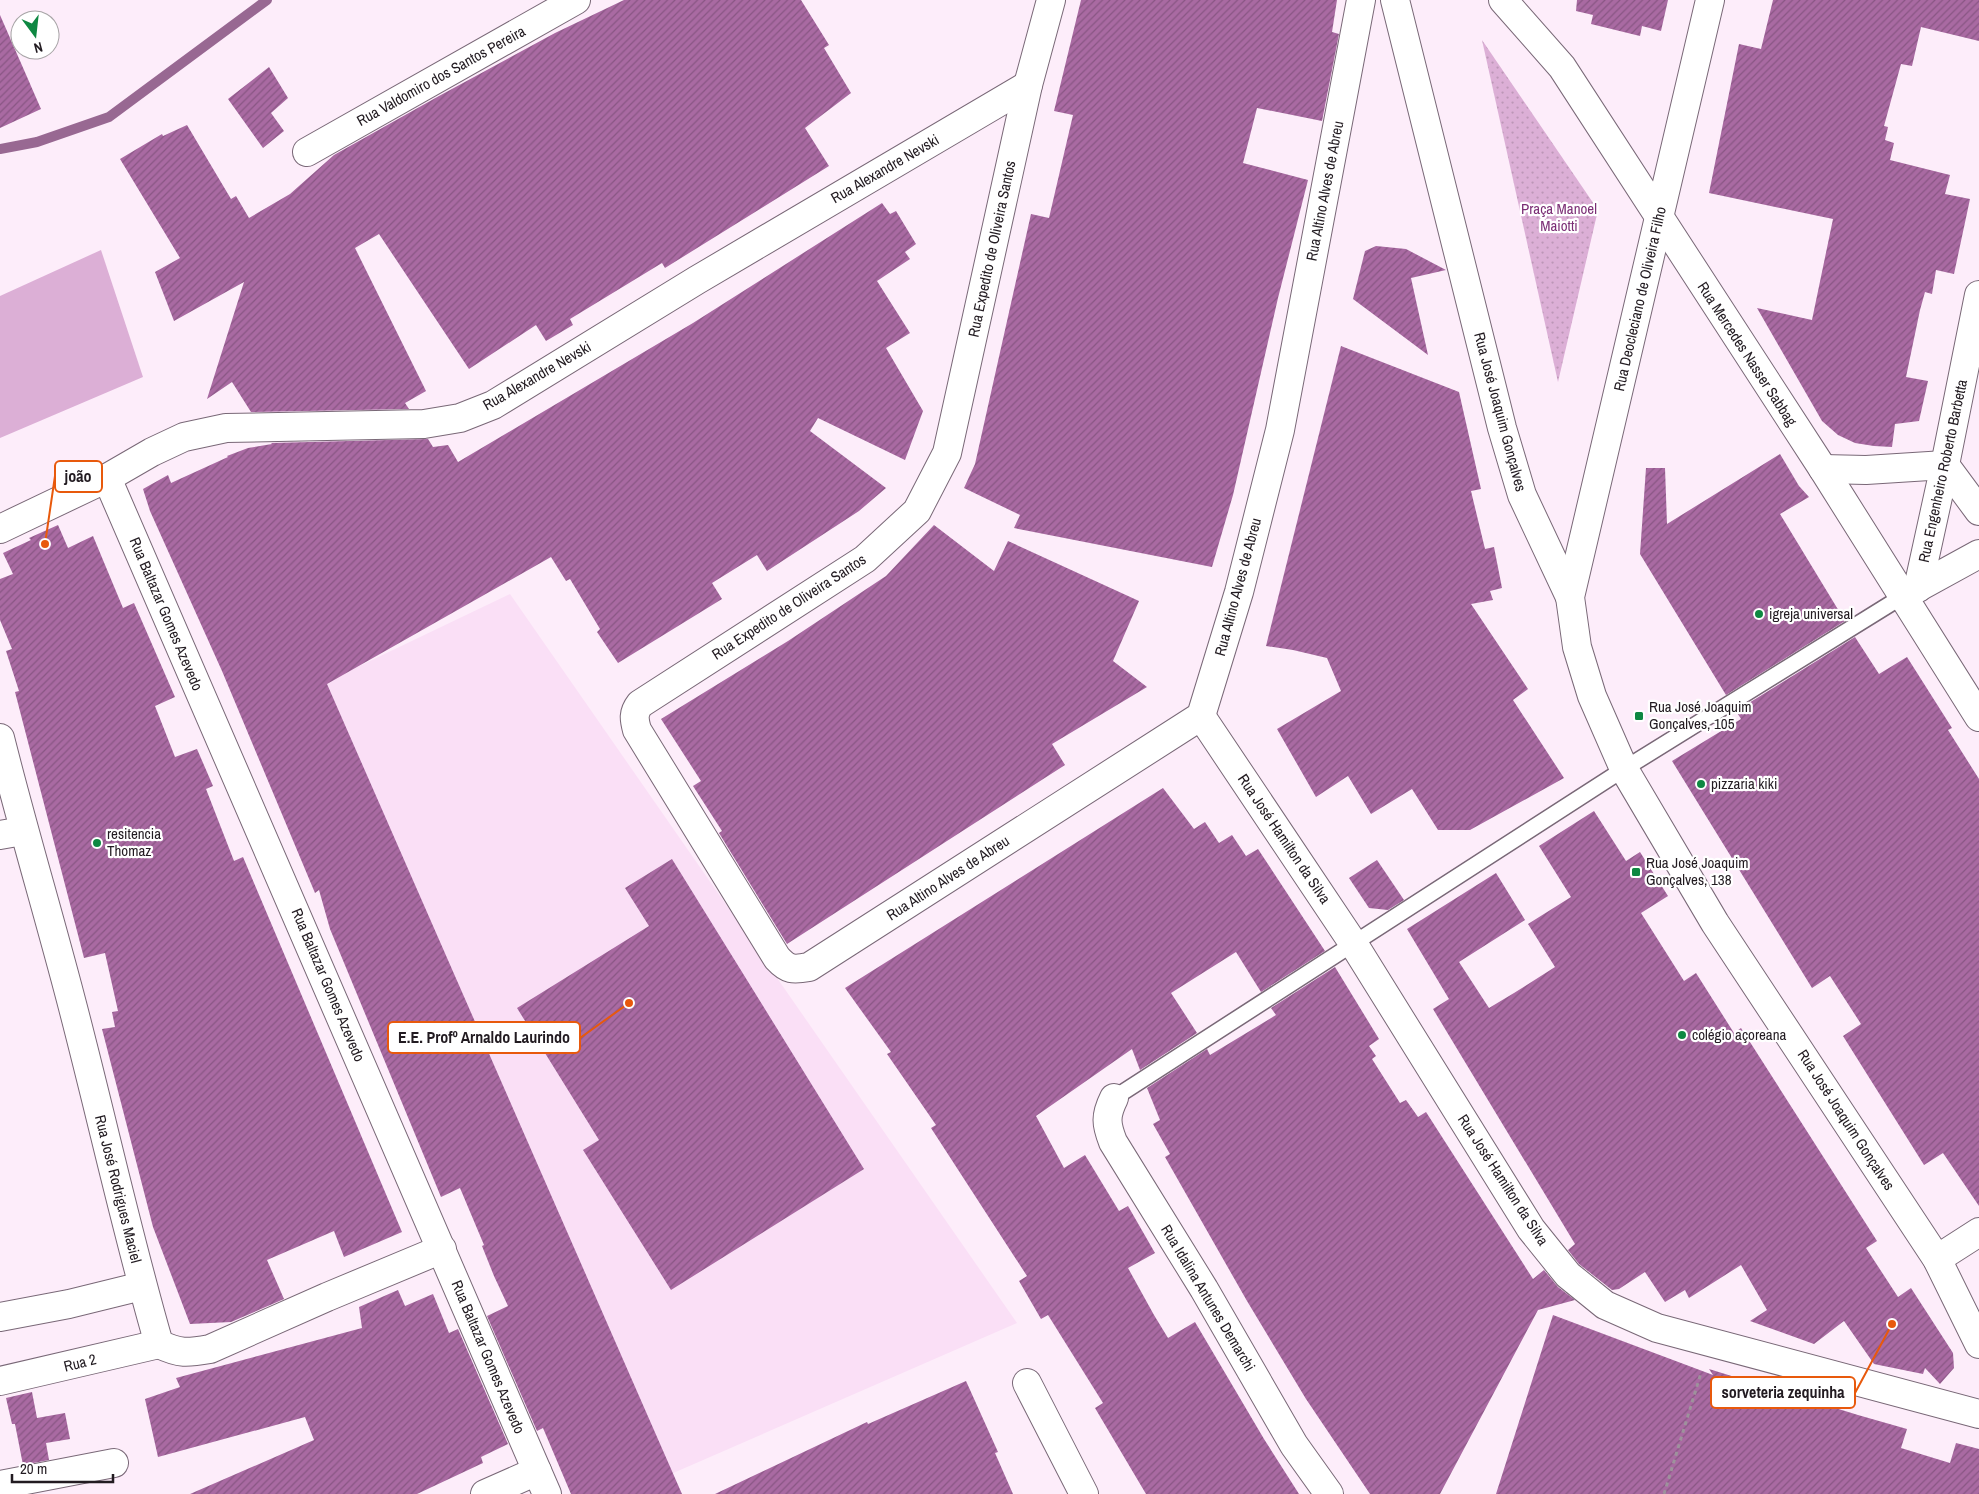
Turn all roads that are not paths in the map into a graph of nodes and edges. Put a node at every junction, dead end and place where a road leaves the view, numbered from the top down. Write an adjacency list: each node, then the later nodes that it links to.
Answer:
1 (576, 0): 8 (street, Rua Valdomiro dos Santos Pereira)
2 (1051, 0): 7 (street, Rua Expedito de Oliveira Santos)
3 (1361, 0): 19 (street, Rua Altino Alves de Abreu)
4 (1395, 0): 18 (street, Rua José Joaquim Gonçalves)
5 (1503, 0): 9 (street, Rua Mercedes Nasser Sabbag)
6 (1710, 0): 9 (street, Rua Deocleciano de Oliveira Filho)
7 (1028, 85): 13 (street, Rua Alexandre Nevski); 25 (street, Rua Expedito de Oliveira Santos)
8 (307, 152)
9 (1659, 219): 12 (street, Rua Mercedes Nasser Sabbag); 18 (street, Rua Deocleciano de Oliveira Filho)
10 (1979, 295): 11 (street, Rua Engenheiro Roberto Barbetta)
11 (1945, 466): 12 (street); 14 (street); 17 (street, Rua Engenheiro Roberto Barbetta)
12 (1823, 469): 17 (street, Rua Mercedes Nasser Sabbag)
13 (107, 478): 15 (street, Rua Alexandre Nevski); 28 (street, Rua Baltazar Gomes Azevedo)
14 (1979, 511)
15 (0, 529)
16 (1979, 554): 17 (street)
17 (1910, 592): 20 (street, Rua Mercedes Nasser Sabbag); 22 (lane)
18 (1570, 597): 22 (street, Rua José Joaquim Gonçalves)
19 (1202, 716): 24 (street, Rua José Hamilton da Silva); 25 (street, Rua Altino Alves de Abreu)
20 (1979, 717)
21 (0, 738): 23 (street, Rua José Rodrigues Maciel)
22 (1624, 768): 24 (lane); 29 (street, Rua José Joaquim Gonçalves)
23 (12, 833): 30 (street, Rua José Rodrigues Maciel)
24 (1353, 943): 26 (lane); 36 (street, Rua José Hamilton da Silva)
25 (809, 967)
26 (1114, 1098): 42 (street, Rua Idalina Antunes Demarchi)
27 (1979, 1232): 29 (street)
28 (442, 1249): 32 (street); 38 (street, Rua Baltazar Gomes Azevedo)
29 (1937, 1258): 33 (street, Rua José Joaquim Gonçalves)
30 (142, 1286): 31 (street); 32 (street, Rua José Rodrigues Maciel)
31 (0, 1317)
32 (159, 1344): 34 (street, Rua 2)
33 (1979, 1344)
34 (0, 1381)
35 (1027, 1383): 41 (street)
36 (1979, 1414)
37 (114, 1463): 39 (street)
38 (542, 1483): 40 (street)
39 (0, 1485)
40 (485, 1494)
41 (1084, 1494)
42 (1328, 1494)

